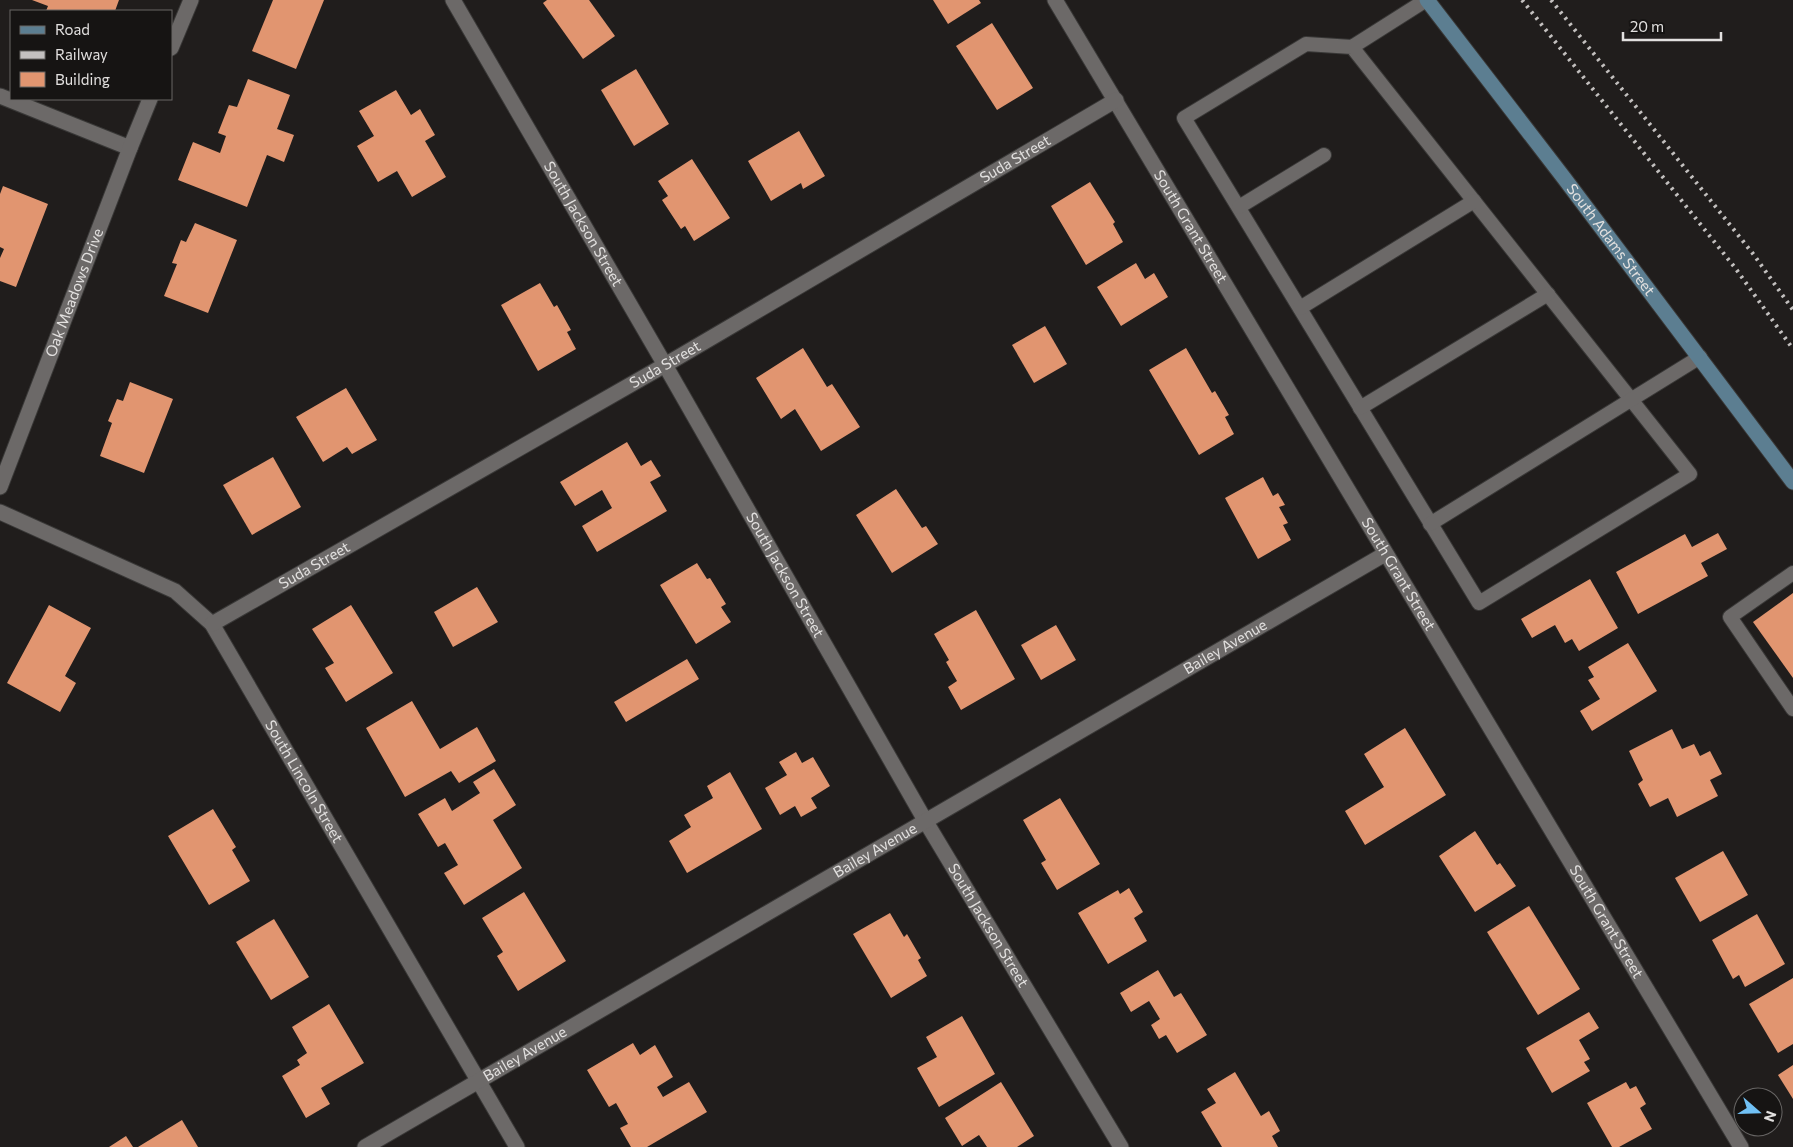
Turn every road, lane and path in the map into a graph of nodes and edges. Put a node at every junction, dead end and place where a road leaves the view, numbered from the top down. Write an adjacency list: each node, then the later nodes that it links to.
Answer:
1 (191, 0): 5 (street)
2 (453, 0): 17 (street, South Jackson Street)
3 (1055, 0): 9 (street, South Grant Street)
4 (1426, 0): 6 (lane); 16 (street, South Adams Street)
5 (172, 46)
6 (1352, 46): 12 (lane); 13 (lane)
7 (0, 96): 10 (street)
8 (150, 100): 10 (street, Oak Meadows Drive)
9 (1116, 100): 17 (street, Suda Street); 24 (street, South Grant Street)
10 (130, 148): 21 (street, Oak Meadows Drive)
11 (1324, 155): 13 (lane)
12 (1474, 201): 14 (lane); 15 (lane)
13 (1239, 207): 15 (lane)
14 (1548, 294): 18 (lane); 19 (lane)
15 (1300, 308): 19 (lane)
16 (1700, 357): 18 (lane); 20 (street, South Adams Street)
17 (665, 365): 26 (street, Suda Street); 28 (street, South Jackson Street)
18 (1632, 400): 23 (lane); 23 (lane)
19 (1360, 408): 23 (lane)
20 (1793, 482)
21 (0, 488)
22 (0, 512): 26 (street, South Lincoln Street)
23 (1430, 524)
24 (1385, 554): 28 (street, Bailey Avenue); 33 (street, South Grant Street)
25 (1793, 573): 27 (lane)
26 (212, 624): 29 (street, South Lincoln Street)
27 (1793, 709)
28 (926, 822): 29 (street, Bailey Avenue); 32 (street, South Jackson Street)
29 (478, 1080): 30 (street, Bailey Avenue); 31 (street, South Lincoln Street)
30 (365, 1147)
31 (517, 1147)
32 (1120, 1147)
33 (1741, 1147)

